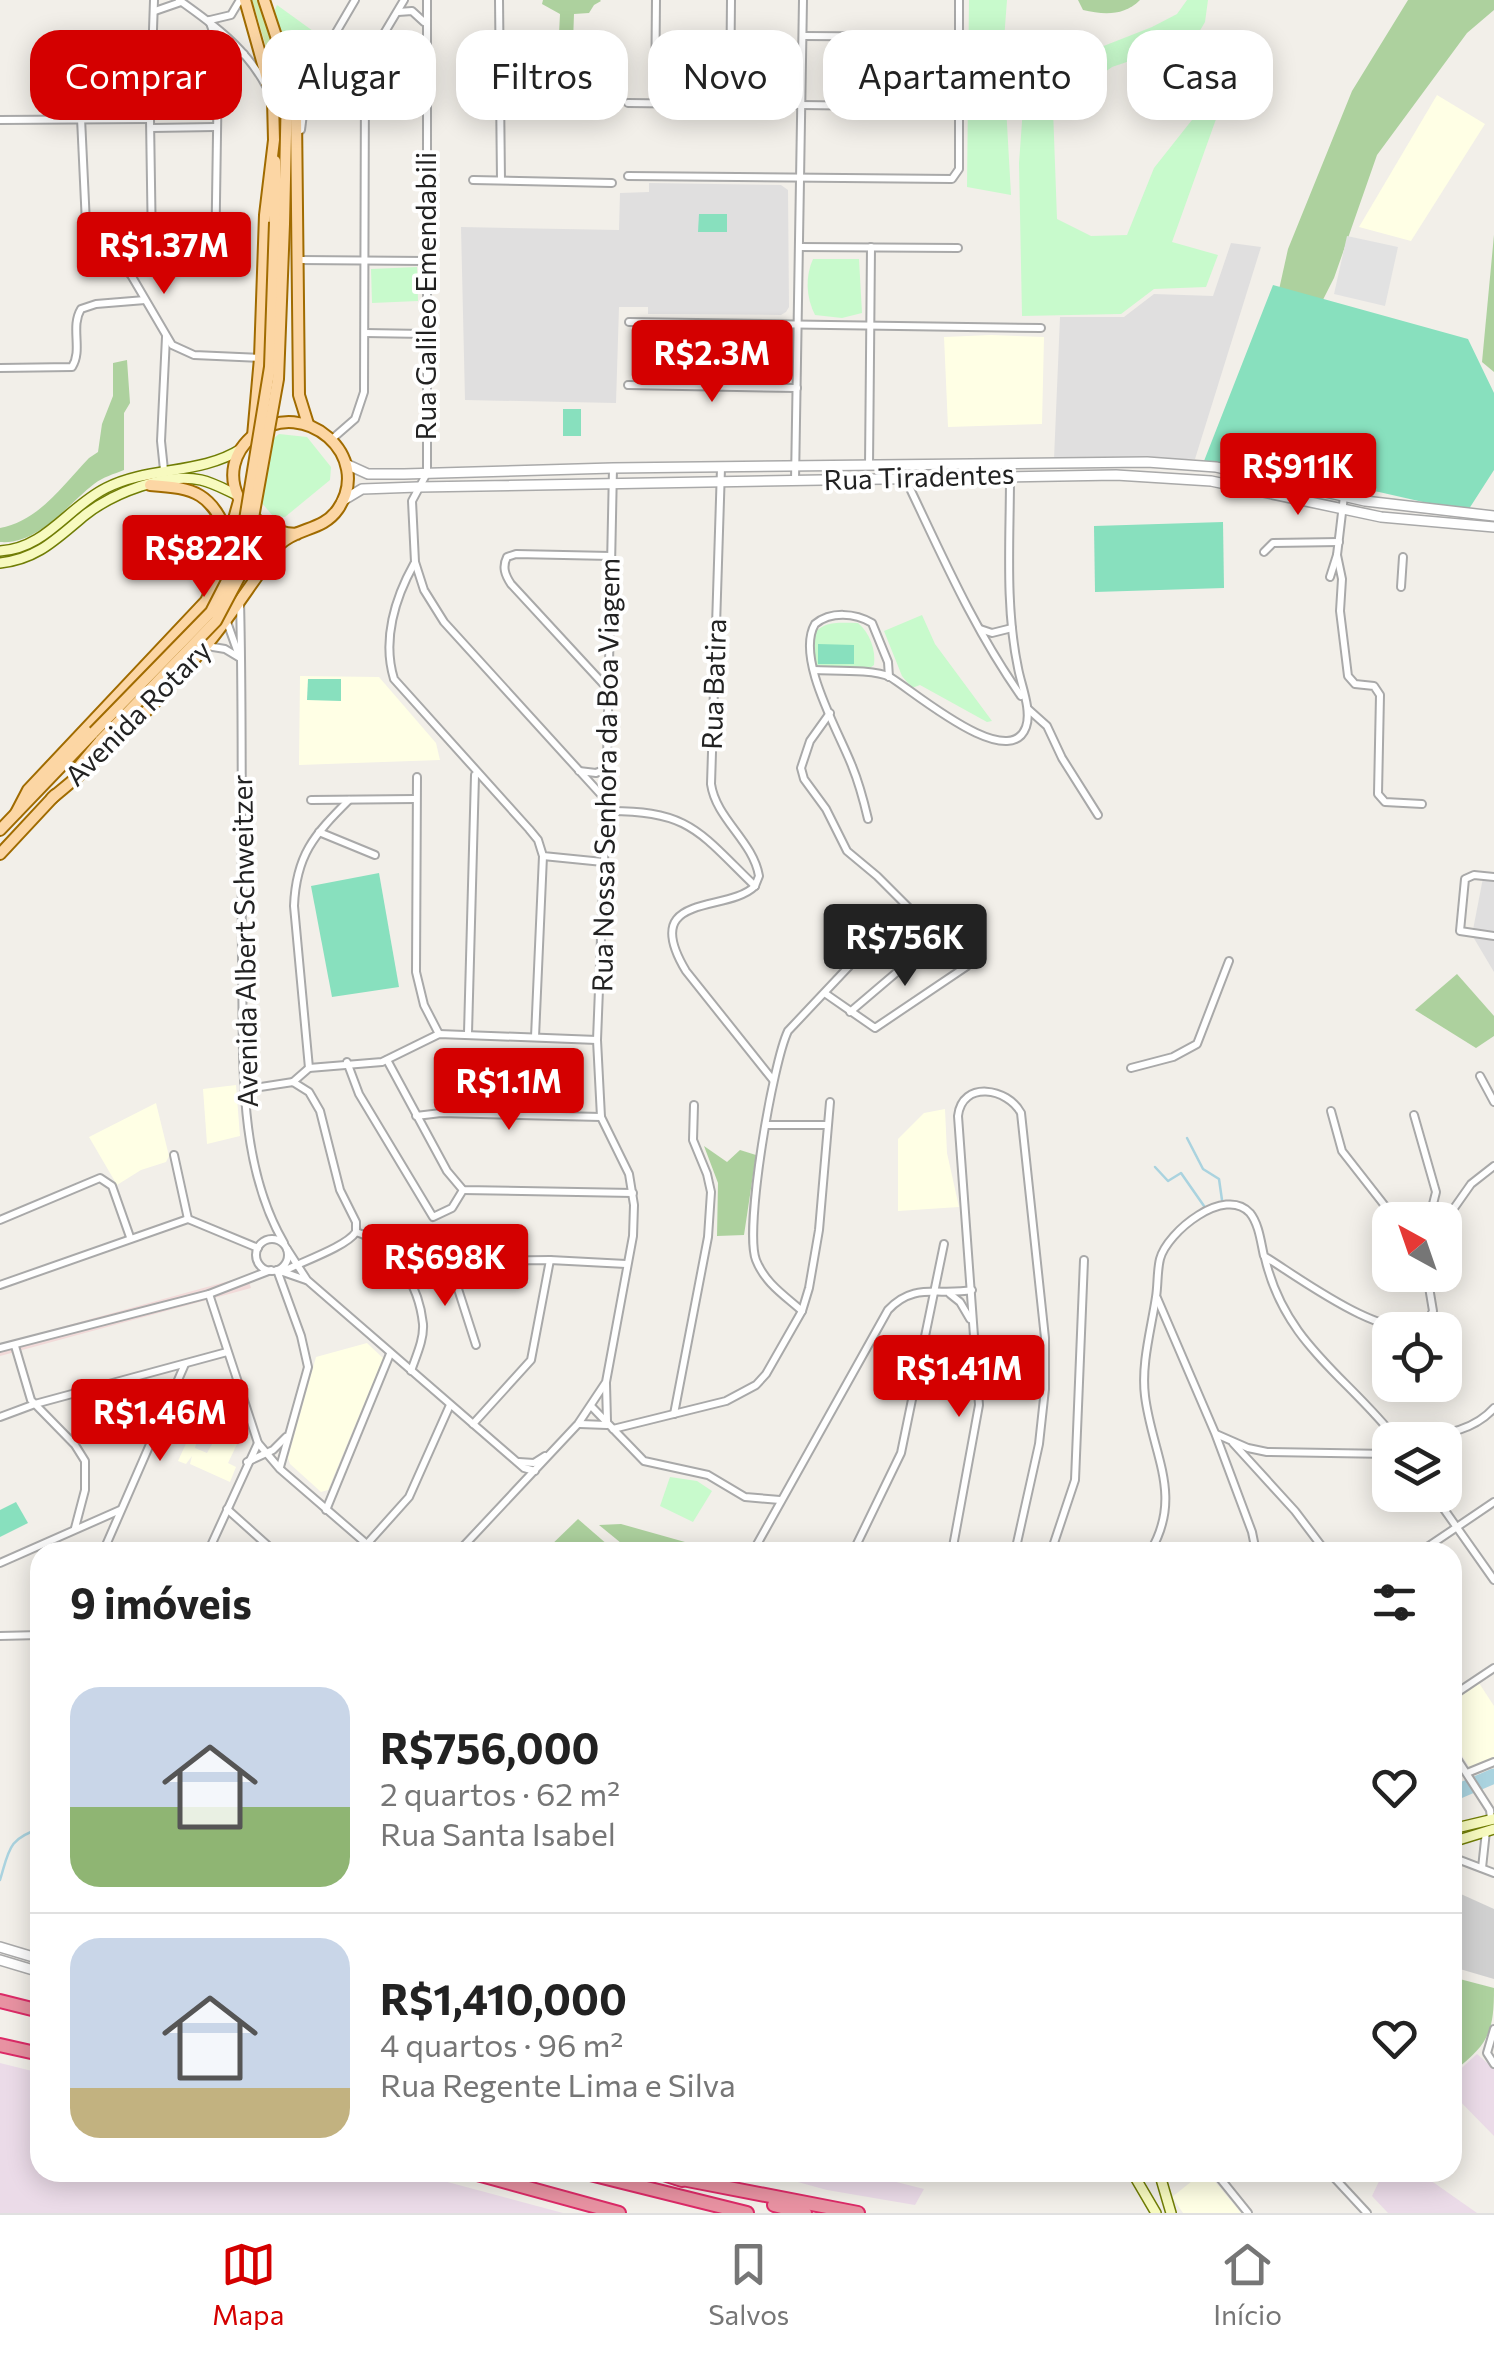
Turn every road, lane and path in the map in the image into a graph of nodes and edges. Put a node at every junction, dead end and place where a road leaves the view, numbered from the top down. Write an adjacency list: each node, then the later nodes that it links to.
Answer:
1 (154, 0): 13 (street)
2 (242, 0): 15 (street); 28 (main road)
3 (264, 0): 19 (main road)
4 (355, 0): 20 (street)
5 (404, 0): 14 (street)
6 (427, 0): 16 (street, Rua Galileo Emendabili)
7 (500, 0): 50 (street)
8 (656, 0): 21 (street)
9 (731, 0): 22 (street)
10 (803, 0): 23 (street)
11 (959, 0): 24 (street)
12 (180, 1): 13 (street); 15 (street)
13 (155, 11): 17 (street)
14 (397, 12): 16 (street); 57 (street)
15 (209, 20): 18 (street); 27 (street)
16 (424, 22): 58 (street, Rua Galileo Emendabili)
17 (154, 30)
18 (212, 30)
19 (274, 30)
20 (337, 30)
21 (656, 30)
22 (731, 30)
23 (803, 30)
24 (958, 30)
25 (803, 36): 26 (street)
26 (823, 36)
27 (244, 54): 29 (street)
28 (262, 55)
29 (262, 83)
30 (628, 103): 31 (street)
31 (648, 103)
32 (30, 119): 33 (street)
33 (0, 120)
34 (80, 120): 60 (street)
35 (150, 120): 44 (street)
36 (214, 120): 43 (street)
37 (274, 120): 45 (main road)
38 (285, 120): 52 (main road)
39 (296, 120): 46 (main road)
40 (302, 120): 46 (street)
41 (802, 120): 48 (street)
42 (958, 120): 48 (street)
43 (214, 127): 44 (street); 59 (street)
44 (150, 128): 60 (street)
45 (274, 140): 52 (main road); 69 (main road)
46 (298, 168): 56 (main road)
47 (628, 176): 48 (street)
48 (800, 179): 54 (street)
49 (474, 180): 50 (street)
50 (501, 180): 51 (street)
51 (612, 183)
52 (280, 224): 129 (main road, bridge)
53 (871, 247): 54 (street); 55 (street); 64 (street)
54 (799, 248): 63 (street)
55 (958, 248)
56 (300, 260): 57 (street); 73 (main road)
57 (365, 262): 58 (street); 66 (street)
58 (425, 262): 67 (street, Rua Galileo Emendabili)
59 (215, 267)
60 (130, 275): 61 (street)
61 (146, 300): 68 (street); 70 (street)
62 (629, 322): 63 (street)
63 (798, 326): 64 (street); 72 (street)
64 (870, 327): 65 (street); 80 (street)
65 (1041, 328)
66 (365, 332): 67 (street); 75 (street)
67 (426, 334): 86 (street, Rua Galileo Emendabili)
68 (166, 337): 69 (street); 85 (street)
69 (260, 358): 74 (main road)
70 (0, 368)
71 (628, 385): 72 (street)
72 (797, 388): 79 (street)
73 (308, 424): 74 (main road); 75 (main road)
74 (253, 436): 76 (main road)
75 (332, 438): 78 (main road)
76 (243, 448): 85 (main road); 99 (main road)
77 (1120, 462): 80 (street, Rua Tiradentes); 81 (street, Rua Tiradentes); 88 (street)
78 (346, 464): 86 (street, Rua Tiradentes); 101 (main road)
79 (796, 465): 80 (street, Rua Tiradentes); 83 (street, Rua Tiradentes); 93 (street)
80 (869, 466)
81 (1211, 467): 90 (street, Rua Tiradentes); 91 (street)
82 (613, 468): 83 (street, Rua Tiradentes); 84 (street, Rua Tiradentes); 94 (street, Rua Nossa Senhora da Boa Viagem)
83 (721, 468): 92 (street, Rua Batira)
84 (544, 469): 86 (street, Rua Tiradentes); 95 (street)
85 (164, 470): 108 (main road)
86 (426, 473): 97 (street)
87 (1010, 474): 88 (street, Rua Tiradentes); 89 (street, Rua Tiradentes); 121 (street)
88 (1116, 474): 91 (street, Rua Tiradentes)
89 (905, 478): 93 (street, Rua Tiradentes); 120 (street)
90 (1265, 478): 98 (street); 100 (street, Rua Tiradentes)
91 (1206, 480): 98 (street, Rua Tiradentes)
92 (720, 481): 93 (street, Rua Tiradentes); 94 (street, Rua Tiradentes); 151 (street, Rua Batira)
93 (794, 481)
94 (613, 482): 95 (street, Rua Tiradentes); 111 (street, Rua Nossa Senhora da Boa Viagem)
95 (544, 484): 97 (street, Rua Tiradentes)
96 (150, 485): 99 (main road); 106 (main road); 114 (main road)
97 (418, 486): 101 (street, Rua Tiradentes); 113 (street)
98 (1262, 491): 100 (street, Rua Tiradentes)
99 (238, 498): 105 (main road); 106 (main road, Avenida Rotary)
100 (1343, 501): 103 (street, Rua Tiradentes); 107 (street)
101 (342, 502): 105 (main road)
102 (1494, 516): 103 (street, Rua Tiradentes)
103 (1468, 520): 104 (street, Rua Tiradentes)
104 (1494, 527)
105 (297, 534): 118 (main road, Avenida Rotary)
106 (229, 538): 115 (main road, Avenida Rotary)
107 (1338, 542): 109 (street); 110 (street)
108 (0, 551)
109 (1264, 552)
110 (1337, 555): 116 (street); 139 (street)
111 (611, 556): 126 (street, Rua Nossa Senhora da Boa Viagem); 126 (street)
112 (1403, 557): 117 (street)
113 (415, 562): 131 (street); 132 (street)
114 (0, 563)
115 (219, 573): 119 (street, Avenida Albert Schweitzer); 141 (main road, Avenida Rotary)
116 (1330, 577)
117 (1401, 586)
118 (240, 600): 119 (main road, Avenida Rotary); 123 (street, Avenida Albert Schweitzer)
119 (226, 620): 122 (main road, Avenida Rotary); 123 (street, Avenida Albert Schweitzer)
120 (978, 628): 121 (street); 127 (street)
121 (1012, 628): 127 (street)
122 (206, 646): 123 (street); 134 (main road, Avenida Rotary)
123 (240, 658): 169 (street, Avenida Albert Schweitzer)
124 (814, 670): 125 (street); 125 (street); 128 (street)
125 (890, 677): 127 (street)
126 (609, 690): 130 (street, Rua Nossa Senhora da Boa Viagem)
127 (1024, 699): 142 (street)
128 (830, 713): 143 (street); 152 (street)
129 (97, 736): 134 (main road, Avenida Rotary); 141 (main road, Avenida Rotary)
130 (606, 769): 131 (street); 138 (street, Rua Nossa Senhora da Boa Viagem)
131 (579, 771): 138 (street)
132 (476, 773): 148 (street); 159 (street)
133 (416, 777): 135 (street)
134 (52, 798): 146 (main road, Avenida Rotary)
135 (415, 799): 137 (street); 158 (street)
136 (311, 800): 137 (street)
137 (349, 800): 145 (street)
138 (606, 800): 140 (street, Rua Nossa Senhora da Boa Viagem)
139 (1422, 804)
140 (606, 812): 149 (street, Rua Nossa Senhora da Boa Viagem); 151 (street)
141 (16, 813): 144 (main road, Avenida Rotary)
142 (1098, 815)
143 (868, 820)
144 (0, 830)
145 (319, 832): 147 (street); 164 (street)
146 (0, 854)
147 (375, 855)
148 (544, 856): 149 (street); 160 (street)
149 (603, 862): 161 (street, Rua Nossa Senhora da Boa Viagem)
150 (1494, 877): 153 (street)
151 (755, 886): 167 (street)
152 (905, 906): 154 (street); 156 (street)
153 (1494, 936)
154 (937, 938): 157 (street); 157 (street)
155 (1230, 961): 165 (street)
156 (826, 994): 157 (street); 167 (street)
157 (850, 1012)
158 (439, 1034): 159 (street); 162 (street)
159 (468, 1034): 160 (street)
160 (535, 1037): 161 (street)
161 (597, 1040): 176 (street, Rua Nossa Senhora da Boa Viagem)
162 (387, 1060): 163 (street); 174 (street)
163 (348, 1062): 164 (street); 181 (street)
164 (309, 1068): 168 (street)
165 (1131, 1068)
166 (1480, 1076): 171 (street)
167 (773, 1080): 177 (street)
168 (293, 1082): 169 (street); 189 (street)
169 (247, 1089): 188 (street, Avenida Albert Schweitzer)
170 (830, 1102): 178 (street)
171 (1494, 1102)
172 (694, 1105): 227 (street)
173 (1331, 1111): 183 (street)
174 (416, 1116): 176 (street); 181 (street)
175 (1414, 1116): 184 (street)
176 (601, 1117): 182 (street, Rua Nossa Senhora da Boa Viagem)
177 (767, 1125): 178 (street); 213 (street)
178 (826, 1125): 213 (street)
179 (174, 1154): 186 (street)
180 (1494, 1166): 185 (street)
181 (463, 1190): 182 (street)
182 (633, 1193): 200 (street, Rua Nossa Senhora da Boa Viagem)
183 (1382, 1202)
184 (1434, 1202)
185 (1459, 1202)
186 (188, 1219): 190 (street); 194 (street)
187 (0, 1220): 190 (street)
188 (271, 1221): 191 (street); 193 (street, Avenida Albert Schweitzer)
189 (356, 1232): 199 (street); 221 (street)
190 (130, 1237): 205 (street)
191 (264, 1241): 193 (street); 194 (street)
192 (944, 1244): 208 (street)
193 (286, 1246): 199 (street, Avenida Albert Schweitzer); 201 (street)
194 (258, 1248): 198 (street)
195 (1264, 1256): 209 (street); 212 (street); 229 (street)
196 (550, 1260): 200 (street); 215 (street); 230 (street)
197 (1084, 1260): 265 (street)
198 (258, 1261): 201 (street); 204 (street)
199 (296, 1264): 201 (street); 203 (street, Avenida Albert Schweitzer)
200 (626, 1264): 222 (street, Rua Nossa Senhora da Boa Viagem)
201 (277, 1271): 202 (street); 204 (street); 206 (street)
202 (295, 1276): 203 (street); 206 (street)
203 (307, 1280): 219 (street)
204 (248, 1281): 210 (street)
205 (0, 1285)
206 (286, 1288): 234 (street)
207 (972, 1290): 211 (street); 214 (street); 264 (street)
208 (934, 1292): 211 (street); 246 (street); 262 (street)
209 (1430, 1292)
210 (209, 1294): 216 (street); 218 (street)
211 (950, 1294): 214 (street)
212 (1156, 1296): 235 (street); 266 (street)
213 (802, 1311): 227 (street)
214 (970, 1320): 263 (street)
215 (476, 1345)
216 (15, 1346): 217 (street); 223 (street)
217 (0, 1348)
218 (227, 1352): 220 (street); 237 (street)
219 (391, 1353): 221 (street); 250 (street)
220 (185, 1363): 223 (street); 249 (street)
221 (412, 1371): 224 (street)
222 (606, 1382): 225 (street, Rua Nossa Senhora da Boa Viagem); 232 (street)
223 (35, 1404): 228 (street); 252 (street)
224 (450, 1405): 230 (street); 259 (street)
225 (592, 1407): 231 (street, Rua Nossa Senhora da Boa Viagem); 232 (street)
226 (1494, 1408): 233 (street)
227 (674, 1414): 232 (street)
228 (0, 1417)
229 (1379, 1422)
230 (474, 1424): 241 (street)
231 (578, 1424): 232 (street); 238 (street, Rua Nossa Senhora da Boa Viagem)
232 (610, 1426): 246 (street)
233 (1462, 1428)
234 (289, 1432): 239 (street); 243 (street)
235 (1214, 1433): 236 (street); 267 (street)
236 (1231, 1441): 240 (street); 268 (street)
237 (258, 1443): 239 (street); 242 (street)
238 (556, 1449): 241 (street); 244 (street, Rua Nossa Senhora da Boa Viagem)
239 (266, 1453): 242 (street); 243 (street)
240 (1372, 1454)
241 (518, 1462): 244 (street); 245 (street)
242 (247, 1463): 248 (street)
243 (280, 1469): 250 (street)
244 (537, 1470): 245 (street, Rua Nossa Senhora da Boa Viagem)
245 (522, 1485): 260 (street, Rua Nossa Senhora da Boa Viagem)
246 (780, 1500): 261 (street)
247 (1494, 1502): 253 (street)
248 (227, 1508): 256 (street); 257 (street)
249 (120, 1510): 252 (street); 255 (street)
250 (326, 1510): 258 (street)
251 (1445, 1512): 253 (street)
252 (75, 1528): 254 (street)
253 (1456, 1528): 269 (street); 272 (street)
254 (45, 1542)
255 (108, 1542)
256 (212, 1542)
257 (264, 1542)
258 (363, 1542)
259 (369, 1542)
260 (468, 1542)
261 (758, 1542)
262 (858, 1542)
263 (954, 1542)
264 (1017, 1542)
265 (1055, 1542)
266 (1155, 1542)
267 (1254, 1542)
268 (1319, 1542)
269 (1435, 1542)
270 (30, 1549): 271 (street)
271 (0, 1563)
272 (1494, 1580)
273 (0, 1636): 274 (street)
274 (30, 1636)
275 (1494, 1668): 276 (street)
276 (1462, 1689)
277 (1494, 1762): 279 (street)
278 (1462, 1765): 279 (street)
279 (1469, 1775): 280 (street)
280 (1491, 1824): 281 (main road); 282 (main road); 284 (street)
281 (1462, 1828)
282 (1462, 1838)
283 (1462, 1861): 284 (street)
284 (1482, 1868): 285 (street)
285 (1494, 1872)
286 (0, 1947): 287 (street)
287 (30, 1956)
288 (0, 1960): 289 (street)
289 (30, 1969)
290 (0, 2000): 291 (highway)
291 (30, 2008)
292 (1494, 2029): 295 (street)
293 (0, 2045): 294 (highway)
294 (30, 2052)
295 (1494, 2064)
296 (506, 2182): 305 (highway)
297 (622, 2182): 306 (highway)
298 (692, 2182): 307 (highway)
299 (698, 2182): 308 (highway)
300 (1140, 2182): 309 (main road)
301 (1162, 2182): 310 (main road)
302 (1224, 2182): 311 (street)
303 (1338, 2182): 304 (street)
304 (1364, 2210): 312 (street)
305 (619, 2213)
306 (746, 2213)
307 (805, 2213)
308 (858, 2213)
309 (1156, 2213)
310 (1171, 2213)
311 (1248, 2213)
312 (1353, 2213)

